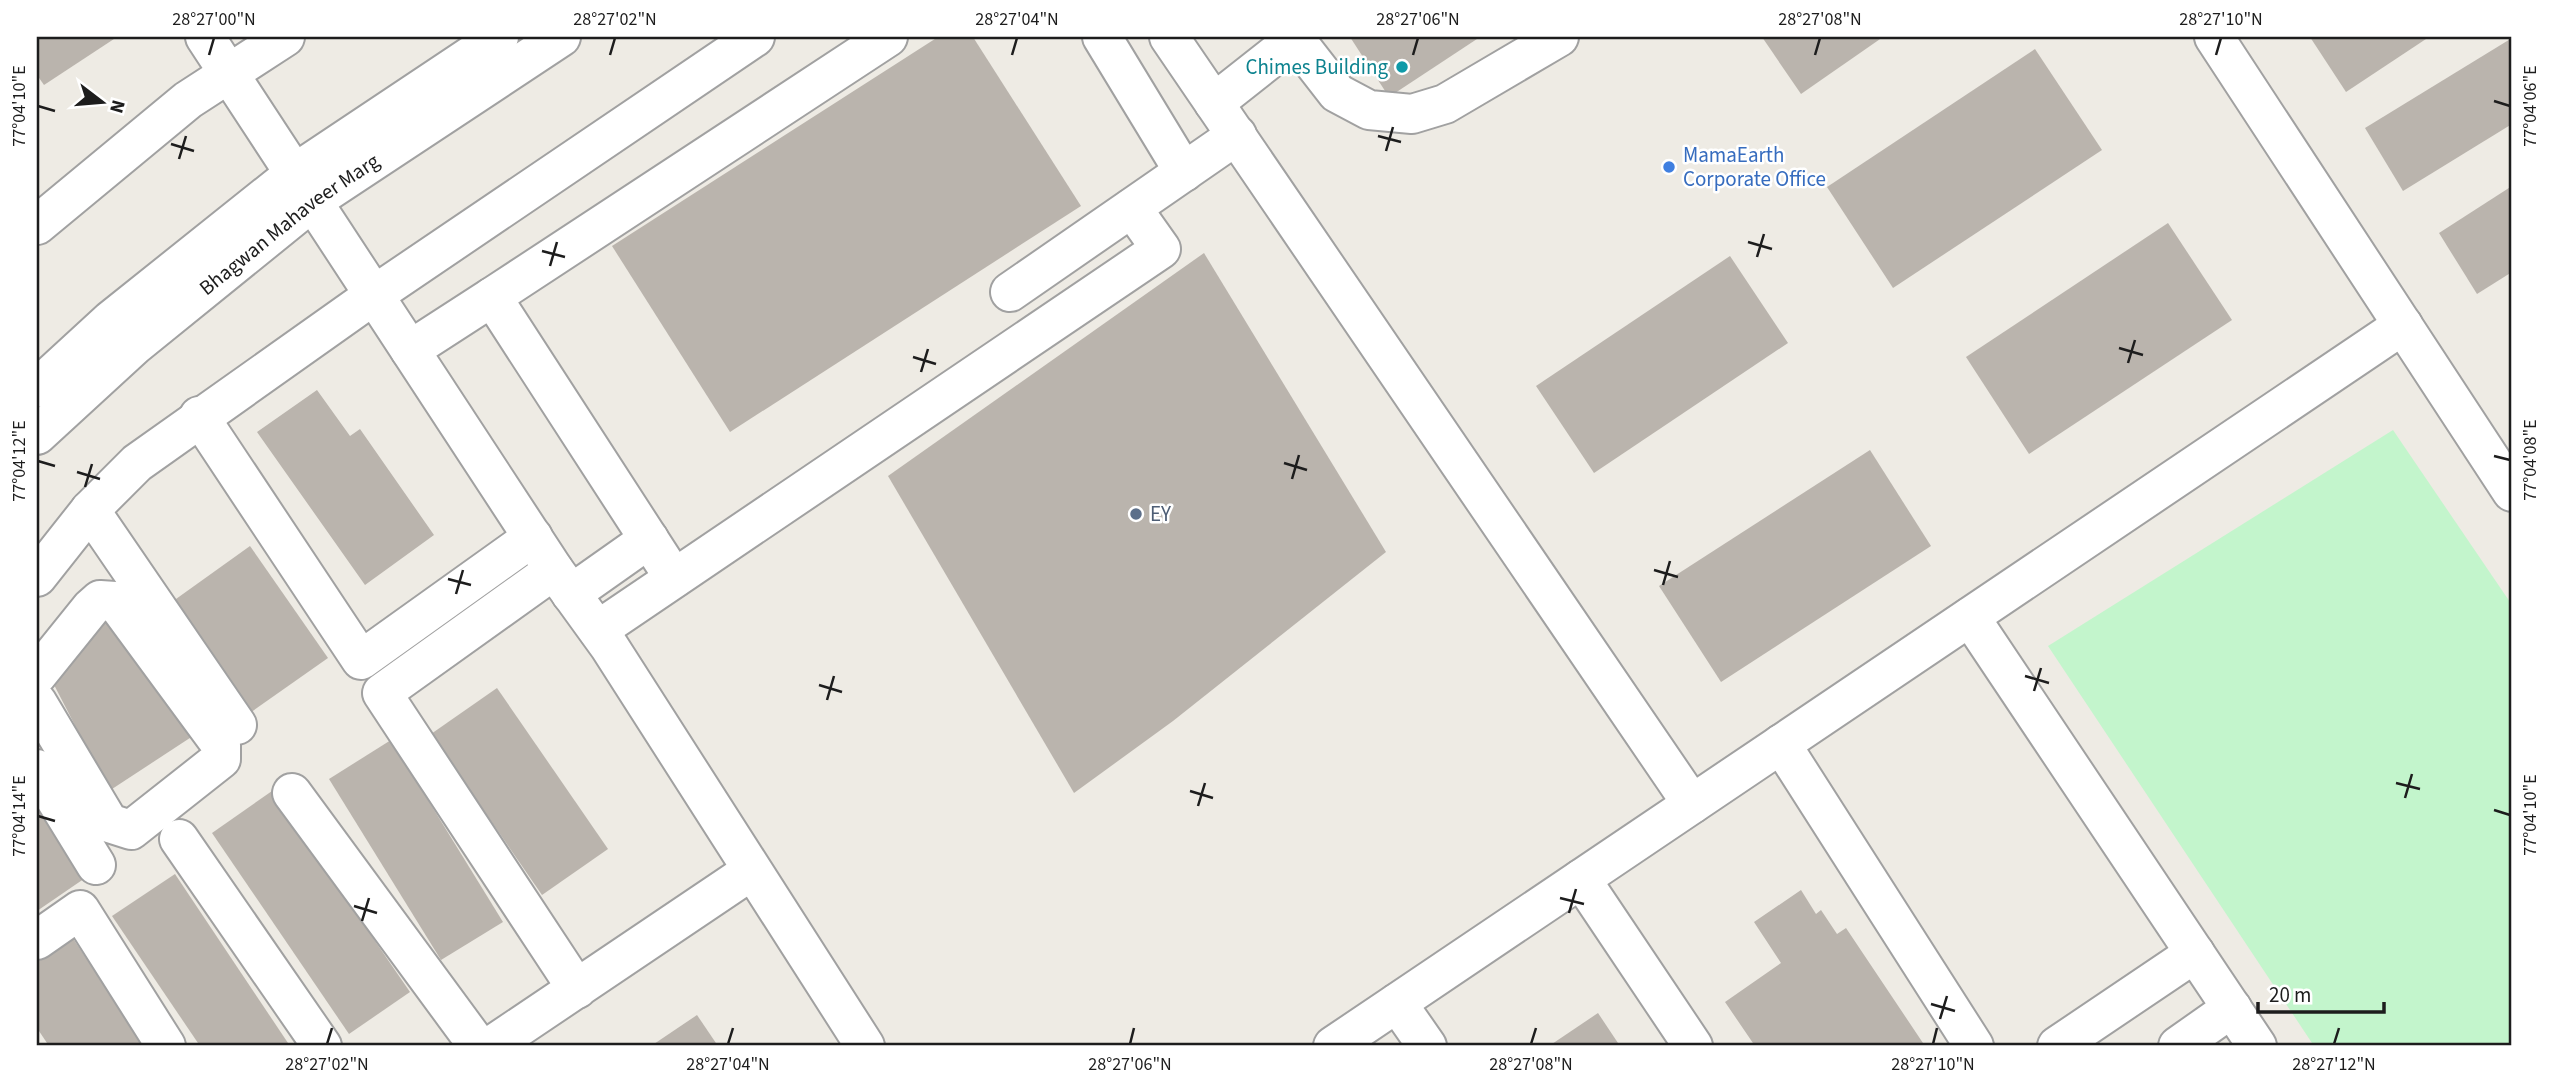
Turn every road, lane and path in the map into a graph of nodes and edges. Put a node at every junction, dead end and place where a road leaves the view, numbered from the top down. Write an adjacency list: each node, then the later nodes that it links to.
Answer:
1 (205, 37): 12 (street)
2 (285, 37): 12 (street)
3 (499, 37): 16 (street, Bhagwan Mahaveer Marg)
4 (561, 37): 16 (street, Bhagwan Mahaveer Marg)
5 (755, 37): 20 (street)
6 (888, 37): 21 (street)
7 (1102, 37): 15 (street)
8 (1169, 37): 13 (street)
9 (1559, 37): 11 (street)
10 (2214, 37): 22 (street)
11 (1294, 38): 13 (street)
12 (230, 74): 16 (street); 18 (street)
13 (1214, 103): 14 (street)
14 (1237, 135): 15 (street); 43 (street)
15 (1184, 172): 17 (street)
16 (304, 187): 20 (street); 24 (street, Bhagwan Mahaveer Marg); 26 (street, Bhagwan Mahaveer Marg)
17 (1132, 208): 19 (street); 32 (street)
18 (37, 225)
19 (1010, 292)
20 (374, 295): 23 (street); 25 (street)
21 (492, 298): 23 (street); 30 (street)
22 (2403, 325): 27 (street); 34 (street)
23 (410, 350): 29 (street)
24 (37, 388)
25 (191, 423): 28 (street); 29 (street); 36 (street)
26 (37, 435)
27 (2512, 492)
28 (90, 510): 31 (street); 39 (street)
29 (533, 537): 33 (street)
30 (649, 539): 32 (street); 33 (street)
31 (37, 577)
32 (674, 578): 35 (street)
33 (563, 582): 35 (street); 50 (street)
34 (1970, 617): 40 (street); 49 (street)
35 (598, 631): 46 (street)
36 (338, 662)
37 (37, 675): 38 (street)
38 (37, 702)
39 (237, 724)
40 (1781, 744): 43 (street); 61 (street)
41 (37, 769): 45 (street)
42 (292, 793): 55 (street)
43 (1692, 804): 47 (street)
44 (179, 839): 54 (street)
45 (96, 865)
46 (751, 871): 50 (street); 57 (street)
47 (1581, 879): 51 (street); 60 (street)
48 (37, 940): 53 (street)
49 (2195, 953): 52 (street); 62 (street)
50 (577, 989): 56 (street)
51 (1397, 1003): 58 (street); 59 (street)
52 (2232, 1008): 63 (street); 64 (street)
53 (166, 1046)
54 (321, 1046)
55 (478, 1046)
56 (491, 1046)
57 (865, 1046)
58 (1333, 1046)
59 (1427, 1046)
60 (1693, 1046)
61 (1974, 1046)
62 (2057, 1046)
63 (2178, 1046)
64 (2257, 1046)

